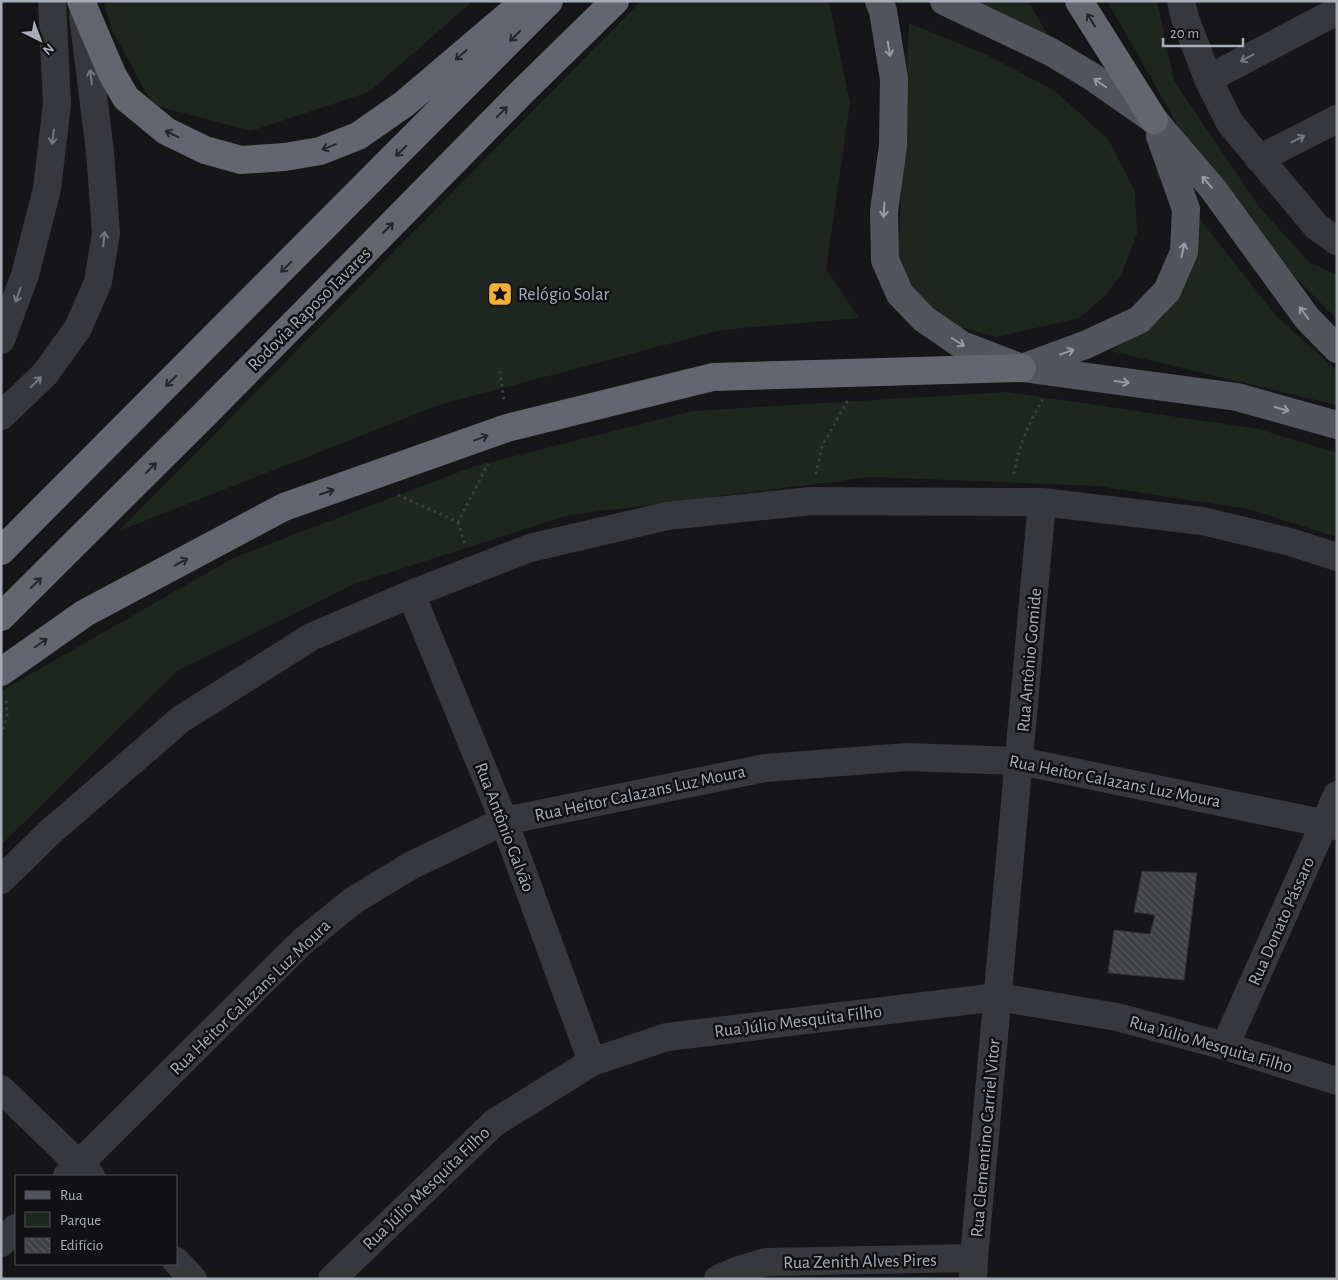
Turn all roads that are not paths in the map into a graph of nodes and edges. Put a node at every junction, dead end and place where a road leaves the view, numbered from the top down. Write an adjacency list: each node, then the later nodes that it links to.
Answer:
1 (52, 1): 16 (street, one-way to 16)
2 (525, 1): 9 (highway, one-way to 9)
3 (550, 1): 22 (highway, one-way to 22)
4 (615, 1): 25 (highway, Rodovia Raposo Tavares, one-way to 4)
5 (879, 1): 18 (main road, one-way to 18)
6 (944, 1): 13 (main road, one-way to 6)
7 (1080, 1): 13 (highway, one-way to 7)
8 (1181, 1): 11 (street)
9 (82, 5): 19 (street, one-way to 9)
10 (1337, 12): 11 (street, one-way to 11)
11 (1208, 79): 14 (street)
12 (1337, 119): 14 (street, one-way to 12)
13 (1154, 120): 17 (main road, one-way to 13); 18 (main road, one-way to 13)
14 (1258, 159): 15 (street)
15 (1337, 241)
16 (1, 340)
17 (1337, 349)
18 (1022, 368): 20 (main road, one-way to 20); 26 (highway, one-way to 18)
19 (1, 416)
20 (1337, 425)
21 (1042, 502): 23 (street); 24 (street); 27 (street, Rua Antônio Gomide)
22 (1, 551)
23 (1337, 557)
24 (411, 594): 29 (street, Rua Antônio Galvão); 31 (street)
25 (1, 617)
26 (3, 670)
27 (1020, 761): 29 (street, Rua Heitor Calazans Luz Moura); 30 (street, Rua Heitor Calazans Luz Moura); 32 (street, Rua Antônio Gomide)
28 (1337, 795): 30 (street, Rua Donato Pássaro)
29 (504, 821): 34 (street, Rua Antônio Galvão); 37 (street, Rua Heitor Calazans Luz Moura)
30 (1331, 824): 33 (street, Rua Donato Pássaro)
31 (1, 880)
32 (998, 997): 33 (street, Rua Júlio Mesquita Filho); 34 (street, Rua Júlio Mesquita Filho); 41 (street, Rua Clementino Carriel Vitor)
33 (1225, 1046): 35 (street, Rua Júlio Mesquita Filho)
34 (592, 1062): 43 (street, Rua Júlio Mesquita Filho)
35 (1337, 1081)
36 (1, 1090): 37 (street)
37 (79, 1172)
38 (15, 1229): 39 (street)
39 (1, 1244)
40 (178, 1264): 42 (street)
41 (974, 1269): 44 (street, Rua Zenith Alves Pires)
42 (194, 1279)
43 (332, 1279)
44 (718, 1279)

